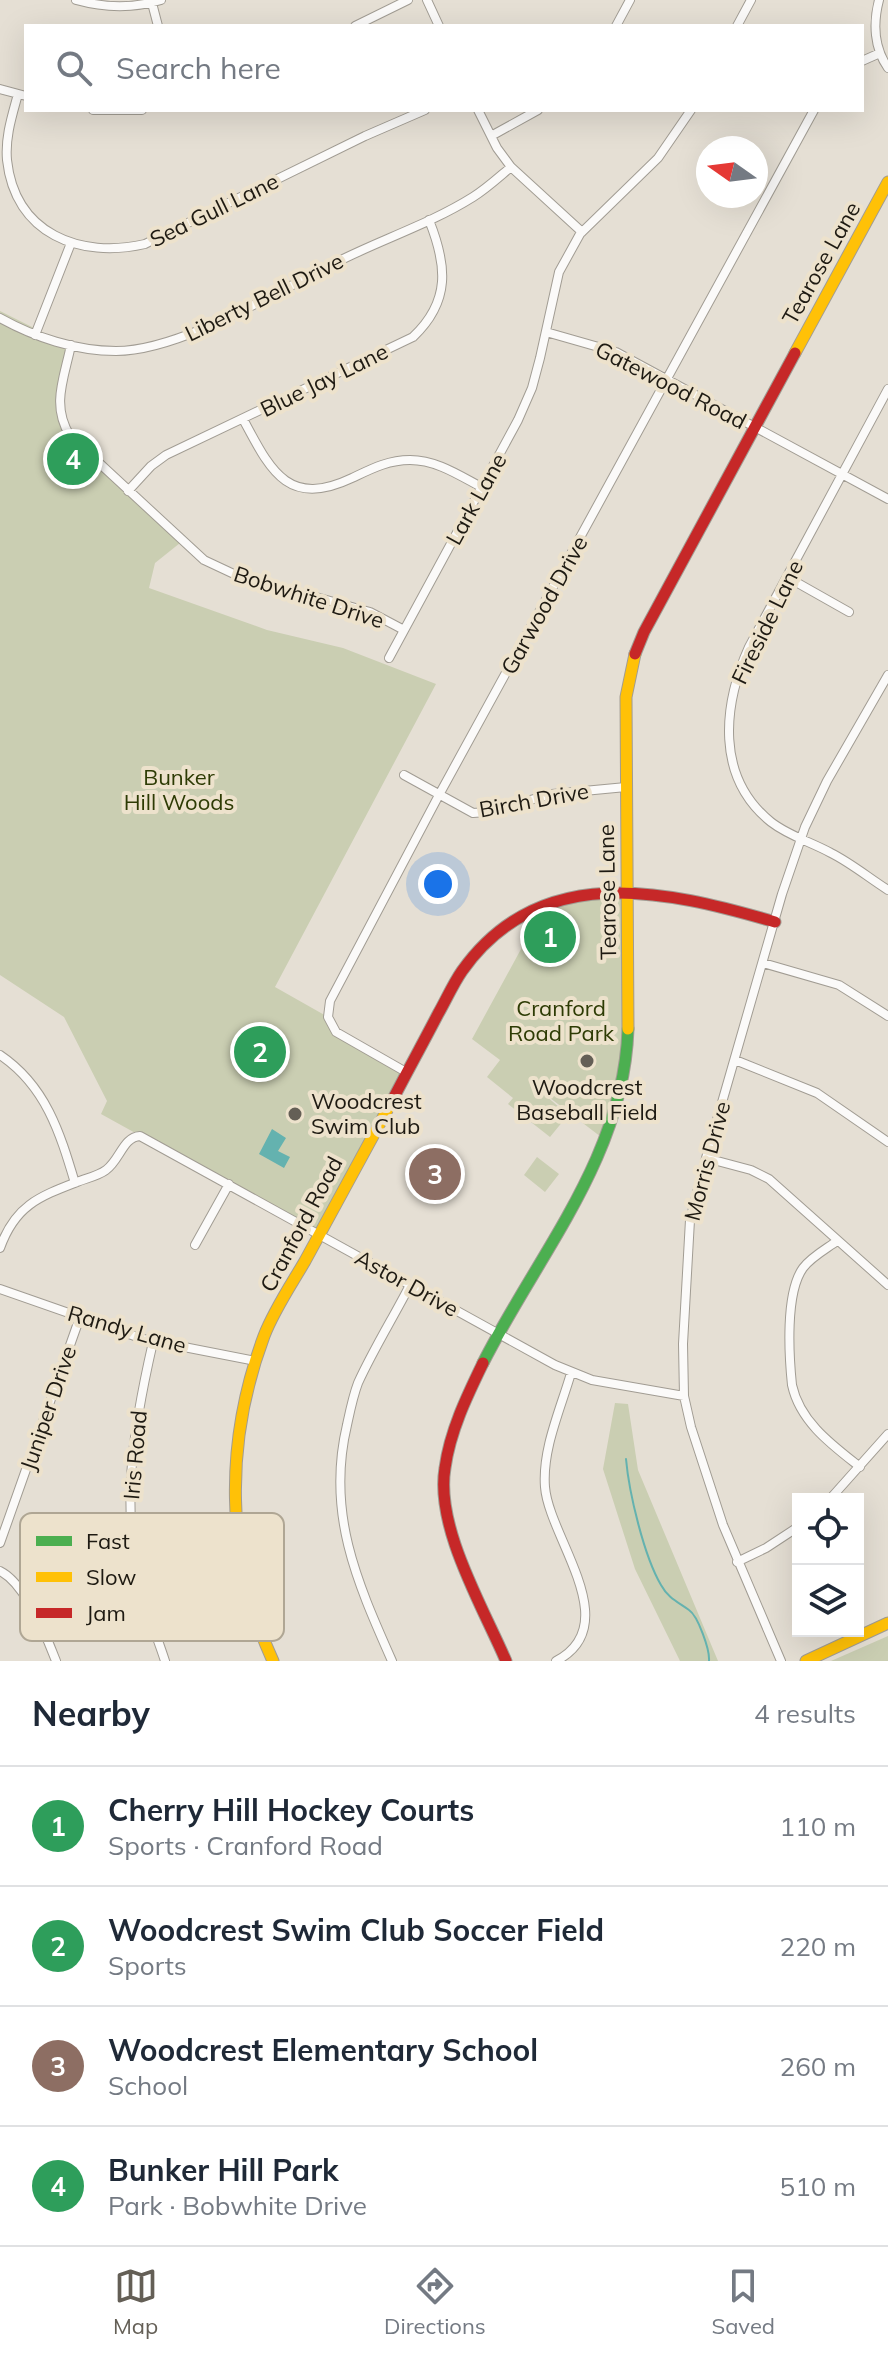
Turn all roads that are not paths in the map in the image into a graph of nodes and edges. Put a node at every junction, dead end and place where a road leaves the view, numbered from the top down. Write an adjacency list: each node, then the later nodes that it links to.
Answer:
1 (76, 0): 7 (street)
2 (408, 0): 9 (street)
3 (427, 0): 10 (street)
4 (630, 0): 11 (street)
5 (751, 0): 12 (street)
6 (879, 0): 13 (street)
7 (156, 1): 8 (street)
8 (158, 24)
9 (359, 24)
10 (438, 24)
11 (617, 24)
12 (738, 24)
13 (880, 53): 14 (street); 15 (street)
14 (864, 60)
15 (888, 68)
16 (0, 89): 17 (street)
17 (22, 95): 28 (street, Sea Gull Lane)
18 (420, 112): 28 (street, Sea Gull Lane)
19 (479, 112): 23 (street)
20 (534, 112): 23 (street)
21 (690, 112): 27 (street)
22 (813, 112): 33 (street, Garwood Drive)
23 (491, 136): 24 (street)
24 (511, 167): 26 (street, Liberty Bell Drive); 27 (street)
25 (888, 182): 36 (street, Tearose Lane)
26 (429, 220): 32 (street, Liberty Bell Drive); 35 (street, Blue Jay Lane)
27 (582, 232): 30 (street)
28 (71, 243): 31 (street)
29 (0, 318): 31 (street, Liberty Bell Drive)
30 (546, 332): 33 (street, Gatewood Road); 38 (street, Lark Lane)
31 (35, 335): 32 (street, Liberty Bell Drive)
32 (71, 345): 39 (street, Bobwhite Drive)
33 (666, 379): 36 (street, Gatewood Road); 48 (street, Garwood Drive)
34 (888, 389): 37 (street, Fireside Lane)
35 (243, 419): 38 (street); 39 (street, Blue Jay Lane)
36 (754, 427): 37 (street, Gatewood Road); 47 (street, Tearose Lane)
37 (843, 475): 40 (street, Gatewood Road); 41 (street, Fireside Lane)
38 (483, 488): 43 (street, Lark Lane)
39 (128, 491): 43 (street, Bobwhite Drive)
40 (888, 499)
41 (787, 577): 42 (street); 49 (street, Fireside Lane)
42 (849, 612)
43 (404, 630): 44 (street, Lark Lane)
44 (389, 658)
45 (888, 675): 49 (street, Morris Drive)
46 (404, 775): 48 (street, Birch Drive)
47 (626, 787): 48 (street, Birch Drive); 51 (street, Tearose Lane)
48 (439, 795): 57 (street, Garwood Drive)
49 (801, 840): 50 (street, Fireside Lane); 52 (street, Morris Drive)
50 (888, 890)
51 (628, 891): 52 (street, Cranford Road); 57 (street, Cranford Road); 71 (street, Tearose Lane)
52 (775, 922): 53 (street, Morris Drive)
53 (763, 963): 54 (street); 56 (street, Morris Drive)
54 (888, 1016)
55 (0, 1055): 60 (street)
56 (735, 1060): 58 (street); 59 (street, Morris Drive)
57 (406, 1072): 63 (street, Cranford Road)
58 (888, 1142)
59 (706, 1158): 64 (street); 75 (street, Morris Drive)
60 (75, 1183): 61 (street, Astor Drive); 62 (street)
61 (229, 1184): 63 (street, Astor Drive); 65 (street)
62 (2, 1234): 66 (street)
63 (318, 1234): 67 (street, Astor Drive); 73 (street, Cranford Road)
64 (837, 1241): 68 (street); 77 (street)
65 (195, 1245)
66 (0, 1248)
67 (410, 1285): 71 (street, Astor Drive); 93 (street)
68 (888, 1285)
69 (0, 1289): 70 (street, Randy Lane)
70 (80, 1317): 72 (street, Randy Lane); 82 (street, Juniper Drive)
71 (498, 1334): 74 (street, Astor Drive); 94 (street, Tearose Lane)
72 (153, 1342): 73 (street, Randy Lane); 79 (street, Iris Road)
73 (256, 1361): 80 (street, Cranford Road)
74 (571, 1373): 75 (street, Astor Drive); 95 (street)
75 (684, 1396): 83 (street, Morris Drive)
76 (888, 1434): 77 (street)
77 (860, 1467): 78 (street)
78 (836, 1493)
79 (131, 1513)
80 (234, 1513)
81 (792, 1530): 83 (street)
82 (0, 1543)
83 (737, 1562): 96 (street, Morris Drive)
84 (0, 1571): 85 (street)
85 (20, 1591)
86 (888, 1623): 97 (street)
87 (46, 1641): 90 (street)
88 (158, 1641): 91 (street, Iris Road)
89 (264, 1641): 92 (street, Cranford Road)
90 (56, 1661)
91 (165, 1661)
92 (273, 1661)
93 (392, 1661)
94 (506, 1661)
95 (556, 1661)
96 (781, 1661)
97 (806, 1661)

